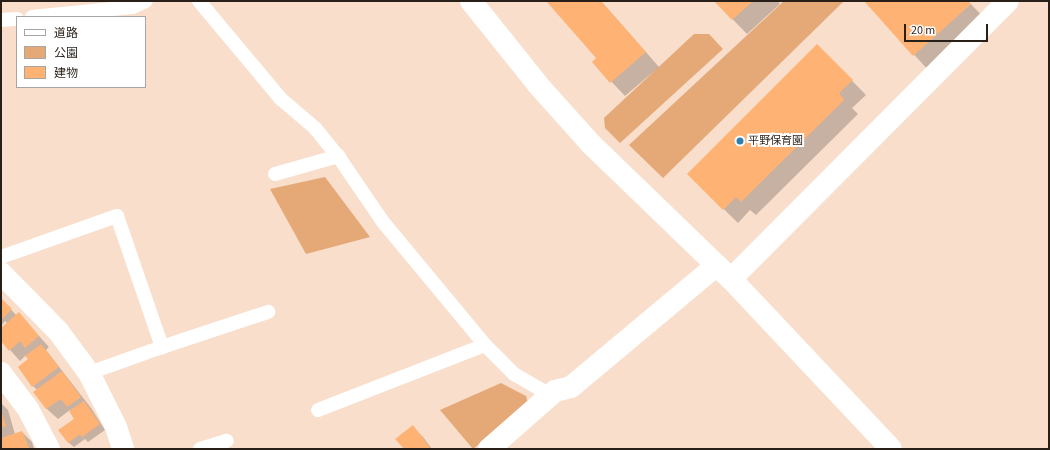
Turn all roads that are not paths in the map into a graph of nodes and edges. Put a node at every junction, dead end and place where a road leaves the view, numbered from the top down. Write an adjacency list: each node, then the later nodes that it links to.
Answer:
1 (146, 1): 5 (lane)
2 (199, 1): 8 (lane)
3 (471, 1): 11 (street)
4 (1008, 1): 11 (street)
5 (42, 16)
6 (16, 18): 7 (lane)
7 (1, 20)
8 (338, 156): 9 (lane); 14 (lane)
9 (275, 174)
10 (1, 257): 15 (lane)
11 (724, 272): 18 (street); 25 (street)
12 (1, 273): 17 (street)
13 (268, 312): 15 (lane)
14 (485, 344): 18 (lane); 19 (lane)
15 (162, 347): 17 (lane)
16 (1, 372): 21 (street)
17 (89, 373): 22 (street)
18 (555, 391): 24 (street)
19 (318, 410)
20 (227, 440): 23 (lane)
21 (49, 449)
22 (123, 449)
23 (200, 449)
24 (489, 449)
25 (891, 449)

